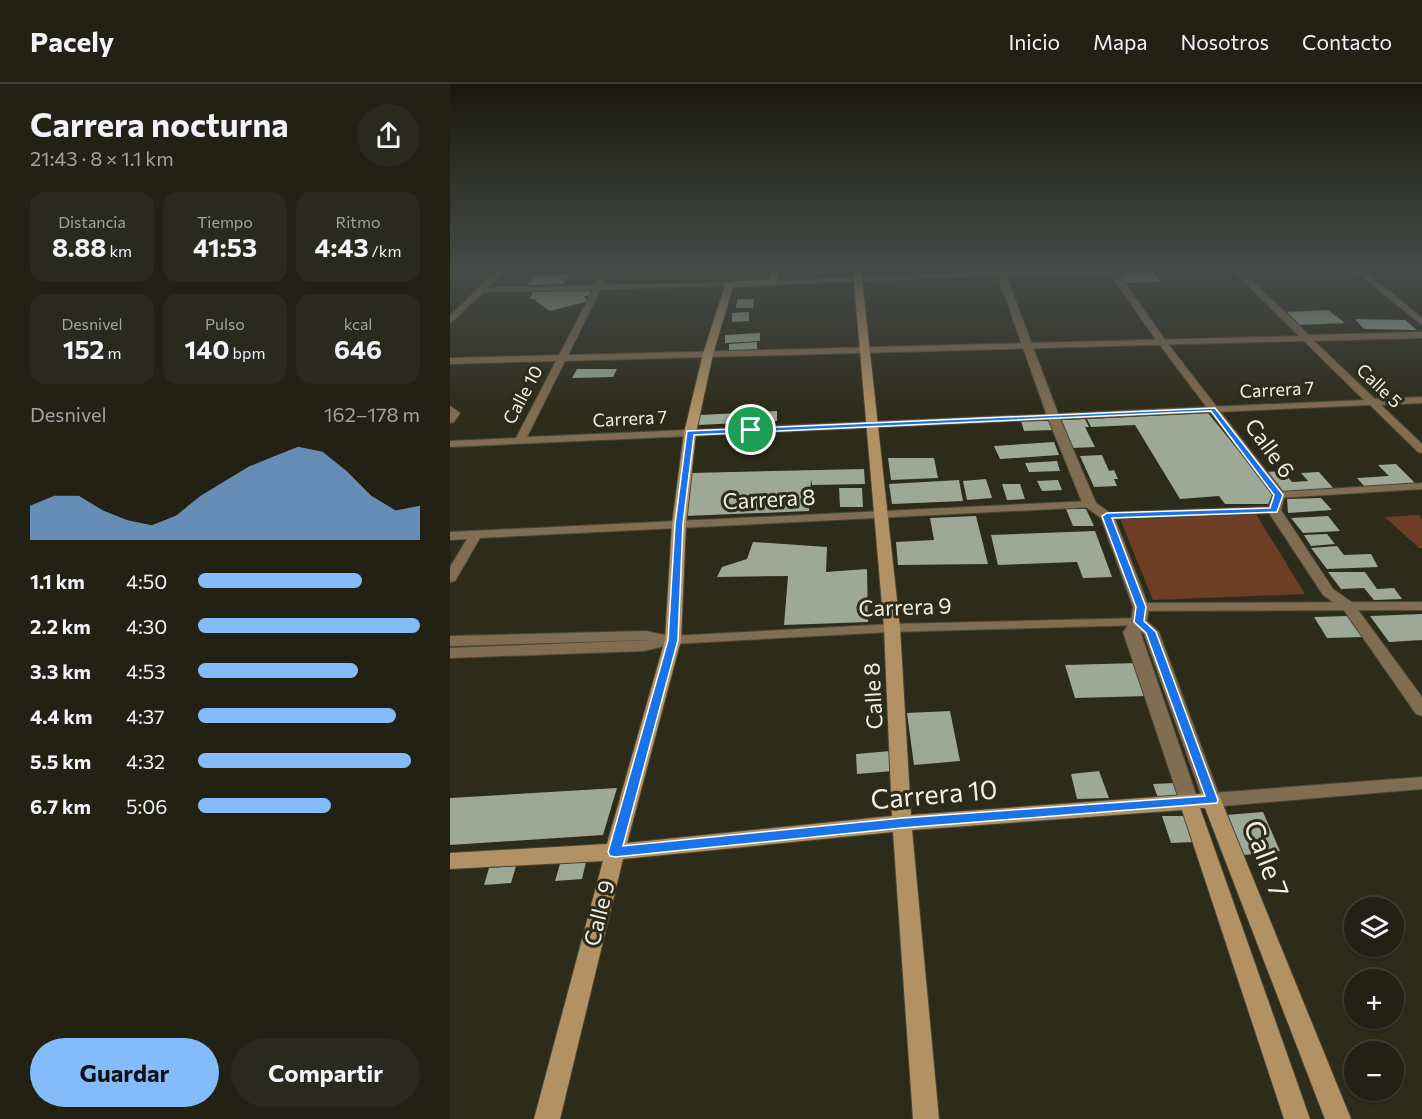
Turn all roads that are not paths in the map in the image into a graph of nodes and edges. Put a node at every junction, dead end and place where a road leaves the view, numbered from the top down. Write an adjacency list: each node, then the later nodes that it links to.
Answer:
1 (583, 318): 13 (street, Calle 10)
2 (719, 318): 12 (main road, Calle 9)
3 (862, 318): 11 (main road, Calle 8)
4 (1017, 318): 10 (street)
5 (1145, 318): 9 (street, Calle 6)
6 (1286, 318): 8 (street, Calle 5)
7 (1422, 335): 8 (street)
8 (1307, 338): 9 (street); 16 (street, Calle 5)
9 (1162, 342): 10 (street); 17 (street, Calle 6)
10 (1027, 346): 11 (street); 18 (street)
11 (865, 350): 12 (street); 19 (main road, Calle 8)
12 (708, 354): 13 (street); 20 (main road, Calle 9)
13 (563, 358): 14 (street); 21 (street, Calle 10)
14 (450, 361)
15 (1422, 400): 16 (street, Carrera 7)
16 (1372, 402): 17 (street, Carrera 7); 23 (street, Calle 5)
17 (1213, 409): 18 (street, Carrera 7); 25 (street, Calle 6)
18 (1053, 416): 19 (street, Carrera 7); 26 (street)
19 (874, 424): 20 (street, Carrera 7); 27 (main road, Calle 8)
20 (690, 433): 21 (street, Carrera 7); 29 (main road, Calle 9)
21 (520, 440): 22 (street, Carrera 7)
22 (450, 444)
23 (1422, 450)
24 (1422, 486): 25 (street)
25 (1276, 502): 28 (street); 33 (street, Calle 6)
26 (1090, 505): 27 (street, Carrera 8); 28 (street)
27 (882, 515): 29 (street, Carrera 8); 36 (main road, Calle 8)
28 (1107, 516): 35 (street, Calle 7)
29 (679, 524): 30 (street, Carrera 8); 37 (main road, Calle 9)
30 (476, 535): 31 (street, Carrera 8); 32 (street)
31 (450, 536)
32 (450, 578)
33 (1348, 606): 34 (street, Carrera 9); 35 (street, Carrera 9); 41 (street, Calle 6)
34 (1422, 606)
35 (1140, 614): 36 (street, Carrera 9); 43 (street, Calle 7); 44 (street, Calle 7)
36 (892, 628): 37 (street, Carrera 9); 45 (main road, Calle 8)
37 (673, 640): 39 (street, Carrera 9); 46 (main road, Calle 9)
38 (450, 641): 39 (street, Carrera 9)
39 (489, 645): 40 (street, Carrera 9)
40 (450, 652)
41 (1422, 710)
42 (1422, 783): 43 (street, Carrera 10)
43 (1212, 800): 44 (main road, Carrera 10); 51 (main road, Calle 7)
44 (1189, 803): 45 (main road, Carrera 10); 50 (main road, Calle 7)
45 (902, 823): 46 (main road, Carrera 10); 49 (main road, Calle 8)
46 (615, 852): 47 (main road, Carrera 10); 48 (main road, Calle 9)
47 (450, 862)
48 (547, 1119)
49 (927, 1119)
50 (1297, 1119)
51 (1338, 1119)

